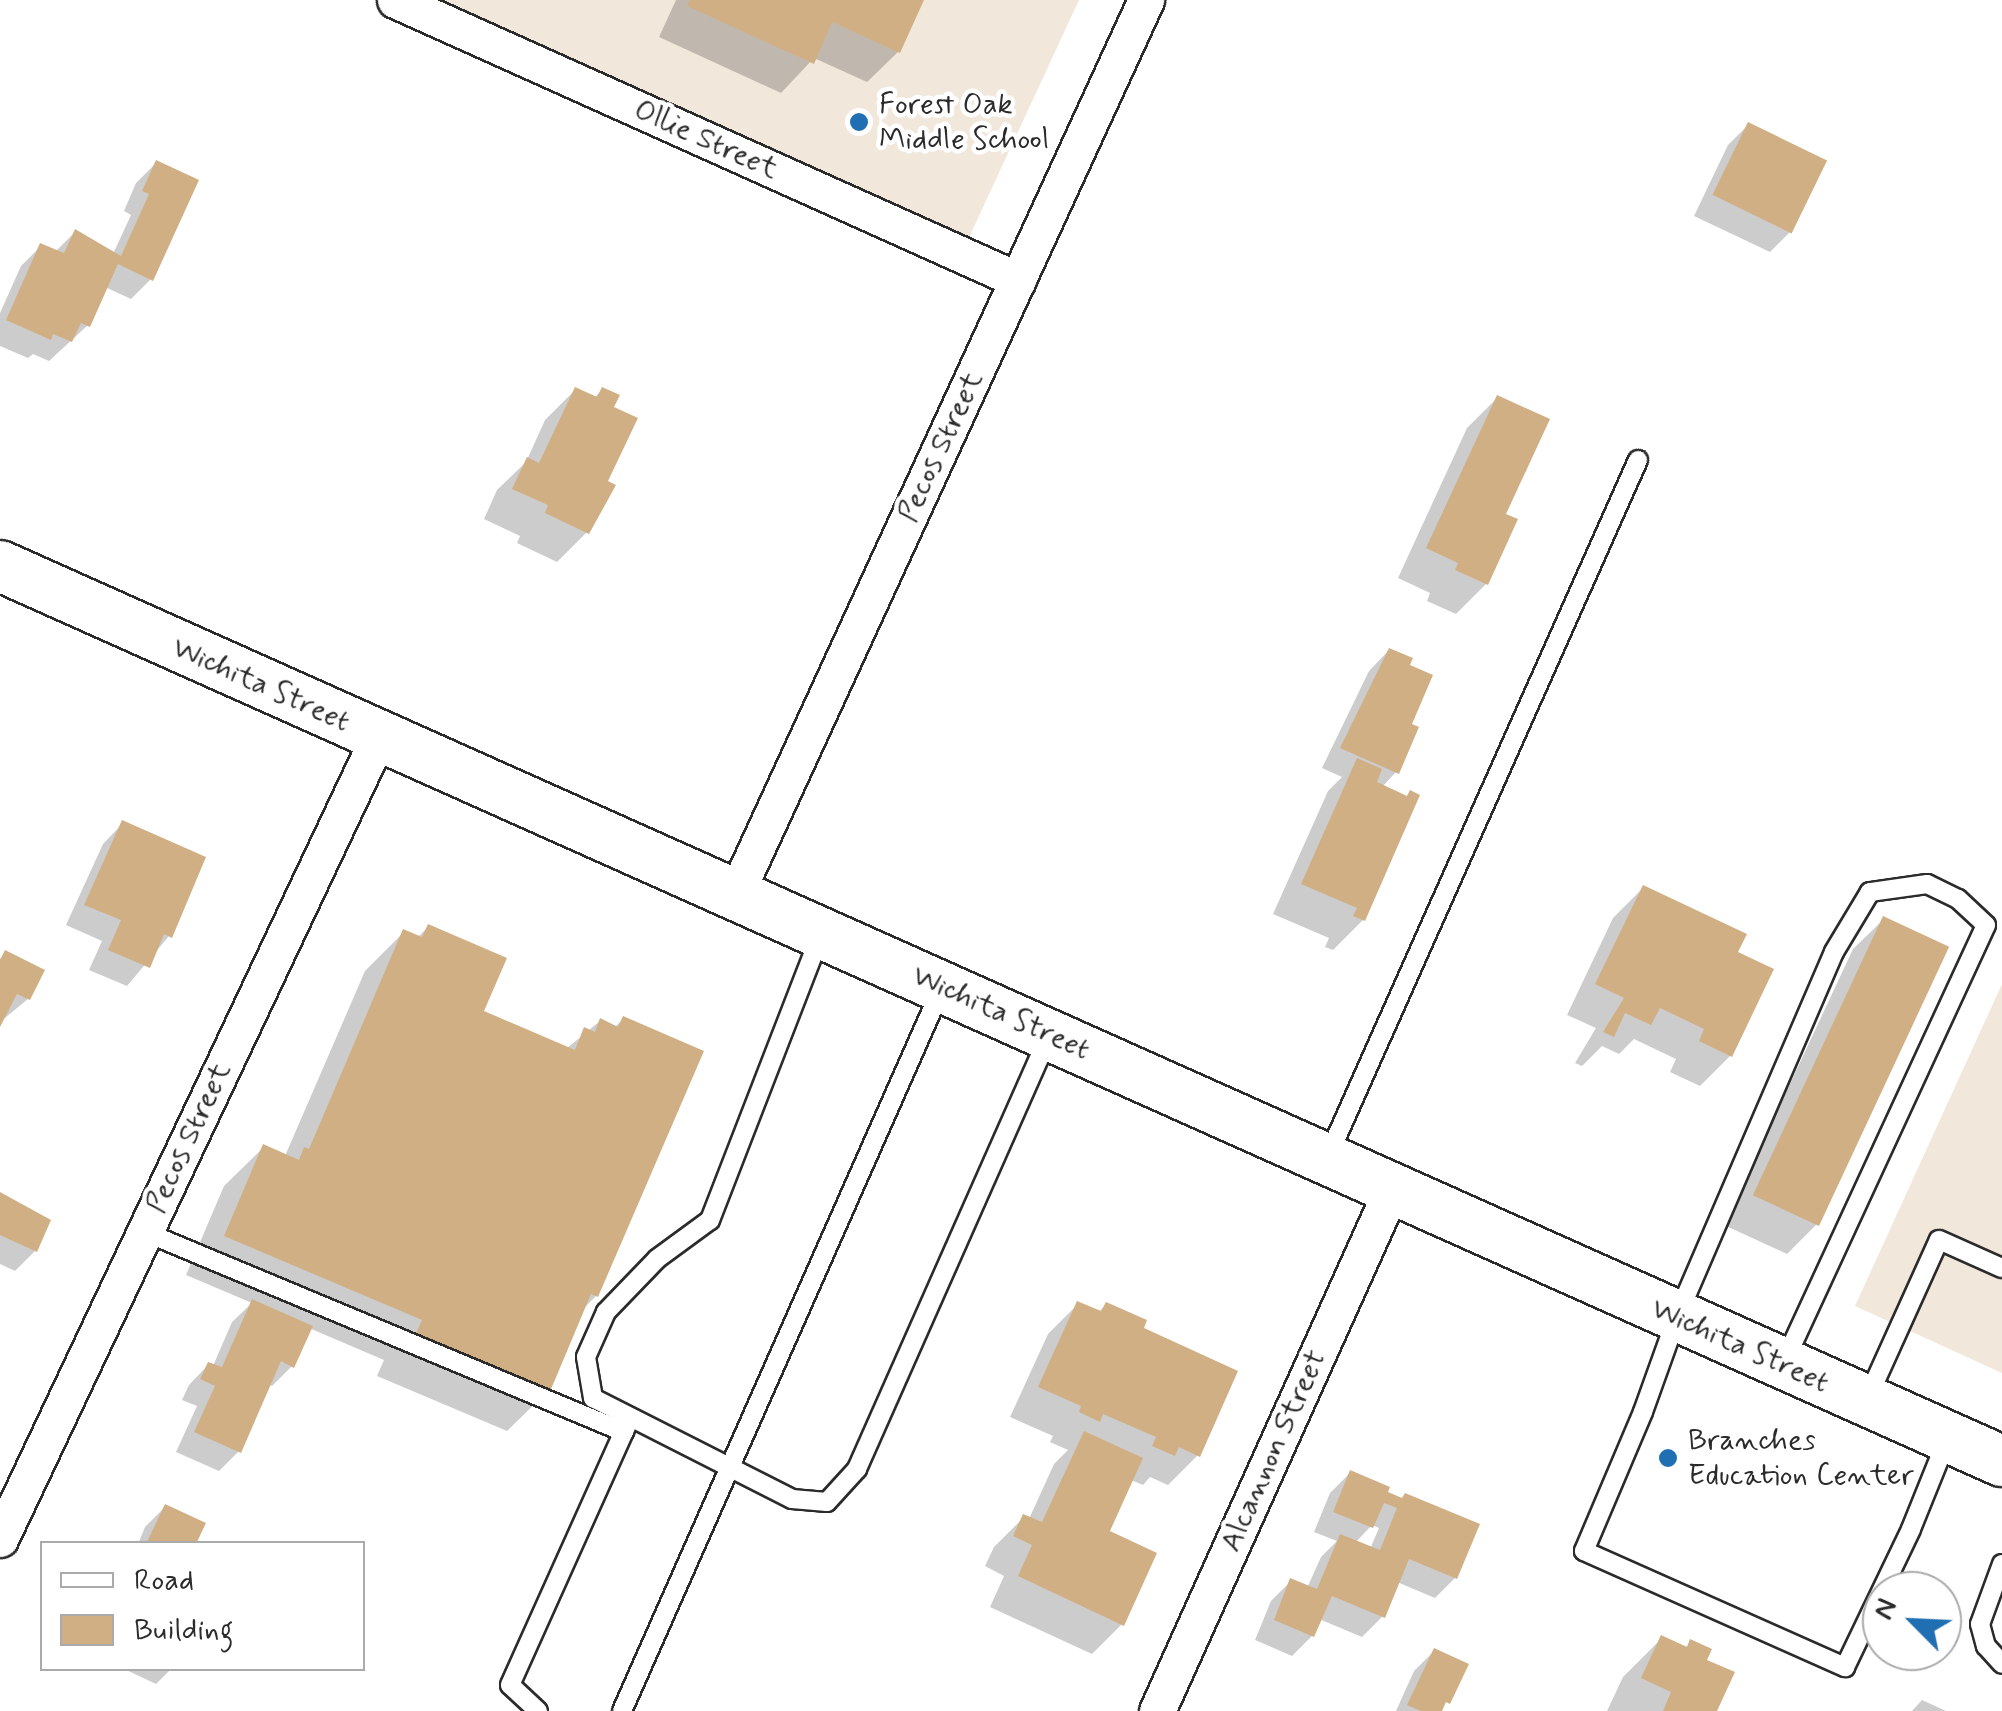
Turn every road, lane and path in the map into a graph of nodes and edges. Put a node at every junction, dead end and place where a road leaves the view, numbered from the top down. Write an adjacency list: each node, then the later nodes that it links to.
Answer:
1 (395, 0): 3 (street, Ollie Street)
2 (1146, 0): 3 (street, Pecos Street)
3 (1018, 280): 7 (street, Pecos Street)
4 (1638, 460): 11 (lane)
5 (0, 566): 6 (main road, Wichita Street)
6 (378, 738): 7 (main road, Wichita Street); 13 (street, Pecos Street)
7 (736, 893): 8 (main road, Wichita Street)
8 (822, 932): 9 (main road, Wichita Street); 18 (lane)
9 (942, 987): 10 (main road, Wichita Street); 21 (lane)
10 (1050, 1036): 11 (main road, Wichita Street); 21 (lane)
11 (1326, 1161): 12 (main road, Wichita Street)
12 (1390, 1191): 15 (main road, Wichita Street); 27 (street, Alcannon Street)
13 (144, 1232): 18 (lane); 22 (street, Pecos Street)
14 (2002, 1268): 17 (lane)
15 (1677, 1318): 16 (main road, Wichita Street); 16 (lane); 19 (lane)
16 (1783, 1365): 17 (main road, Wichita Street)
17 (1866, 1402): 19 (main road, Wichita Street)
18 (627, 1425): 21 (lane); 25 (lane)
19 (1948, 1438): 20 (main road, Wichita Street)
20 (2002, 1462)
21 (729, 1467): 26 (lane)
22 (0, 1539)
23 (2002, 1564): 24 (lane)
24 (2002, 1664)
25 (538, 1711)
26 (622, 1711)
27 (1157, 1711)

